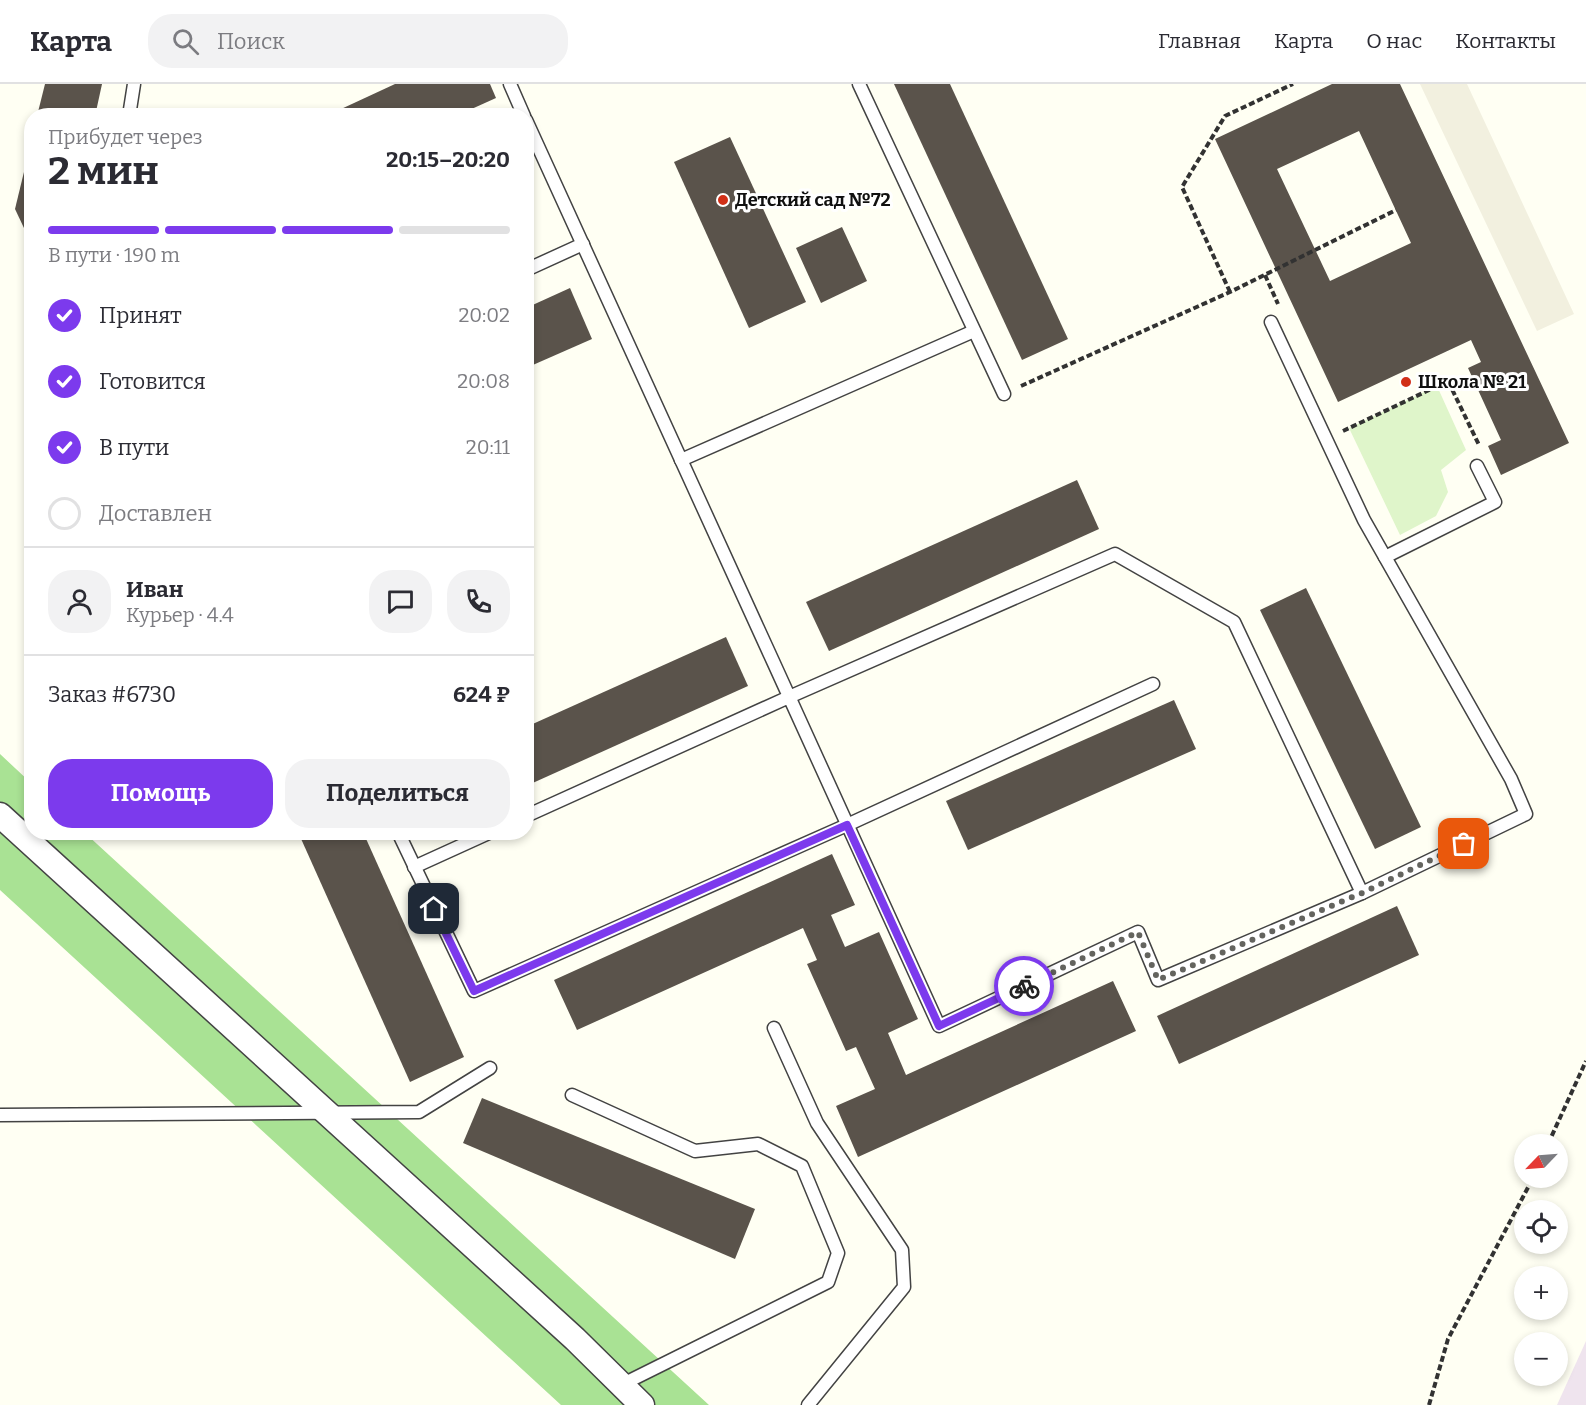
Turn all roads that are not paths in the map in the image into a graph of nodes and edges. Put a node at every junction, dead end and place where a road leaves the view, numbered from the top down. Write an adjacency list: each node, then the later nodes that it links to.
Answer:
1 (134, 84): 4 (lane)
2 (510, 84): 5 (lane)
3 (859, 84): 10 (lane)
4 (130, 108)
5 (520, 108)
6 (534, 137): 7 (lane)
7 (583, 244): 8 (lane); 12 (lane)
8 (534, 266)
9 (1271, 322): 14 (lane)
10 (975, 332): 11 (lane); 12 (lane)
11 (1004, 394)
12 (681, 460): 16 (lane)
13 (1480, 461): 14 (lane)
14 (1385, 557): 25 (lane)
15 (1153, 684): 19 (lane)
16 (789, 697): 17 (lane); 19 (lane); 25 (lane)
17 (534, 812)
18 (0, 815): 20 (street)
19 (847, 825): 24 (lane); 25 (lane)
20 (24, 837)
21 (27, 840): 29 (street)
22 (402, 840): 24 (lane)
23 (473, 840): 24 (lane)
24 (414, 867)
25 (1362, 893)
26 (774, 1028): 33 (lane)
27 (490, 1068): 29 (lane)
28 (572, 1095): 31 (lane)
29 (326, 1113): 30 (lane); 31 (street)
30 (0, 1115)
31 (621, 1385): 32 (street)
32 (642, 1405)
33 (808, 1405)

